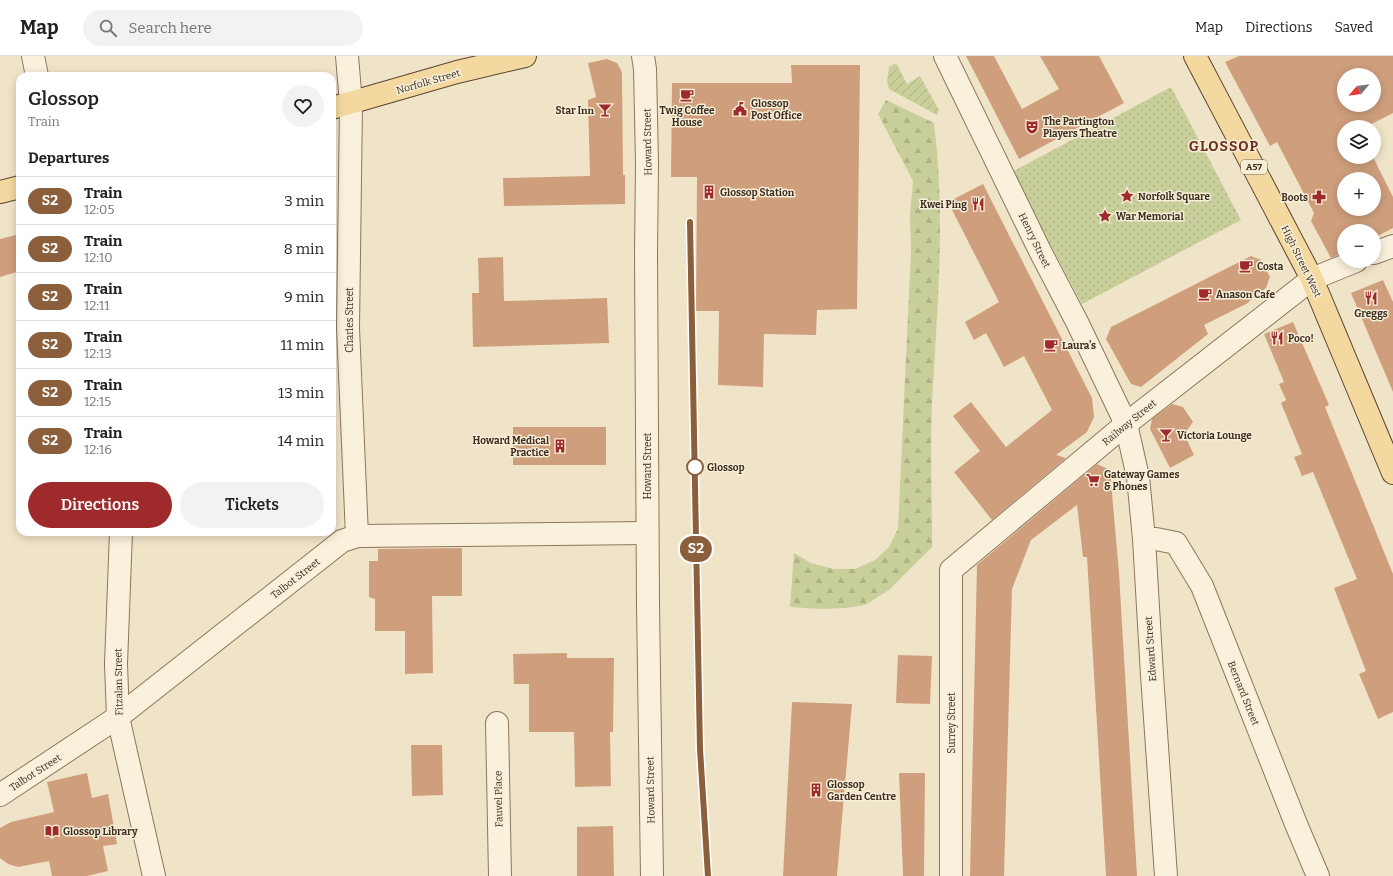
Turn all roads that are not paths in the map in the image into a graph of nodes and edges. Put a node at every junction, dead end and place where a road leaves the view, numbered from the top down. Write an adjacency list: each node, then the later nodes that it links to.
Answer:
1 (33, 56): 7 (street)
2 (347, 56): 8 (street, Charles Street)
3 (525, 56): 8 (main road, Norfolk Street)
4 (643, 56): 17 (street, Howard Street)
5 (945, 56): 15 (street, Henry Street)
6 (1195, 56): 14 (main road, High Street West / A57)
7 (37, 72)
8 (342, 106): 19 (street, Charles Street)
9 (16, 188): 10 (main road)
10 (0, 192)
11 (1393, 246): 12 (street)
12 (1381, 251)
13 (1339, 268): 14 (street, Railway Street)
14 (1312, 279): 15 (street, Railway Street); 16 (main road, High Street West / A57)
15 (1126, 424): 20 (street, Edward Street); 21 (street, Railway Street)
16 (1390, 460)
17 (647, 533): 19 (street, Talbot Street); 27 (street, Howard Street)
18 (121, 536): 22 (street, Fitzalan Street)
19 (357, 536): 22 (street, Talbot Street)
20 (1144, 539): 29 (street, Edward Street); 30 (street, Bernard Street)
21 (951, 570): 28 (street, Surrey Street)
22 (118, 717): 24 (street, Talbot Street); 25 (street, Fitzalan Street)
23 (497, 723): 26 (street, Fauvel Place)
24 (0, 795)
25 (154, 876)
26 (500, 876)
27 (652, 876)
28 (951, 876)
29 (1166, 876)
30 (1318, 876)

